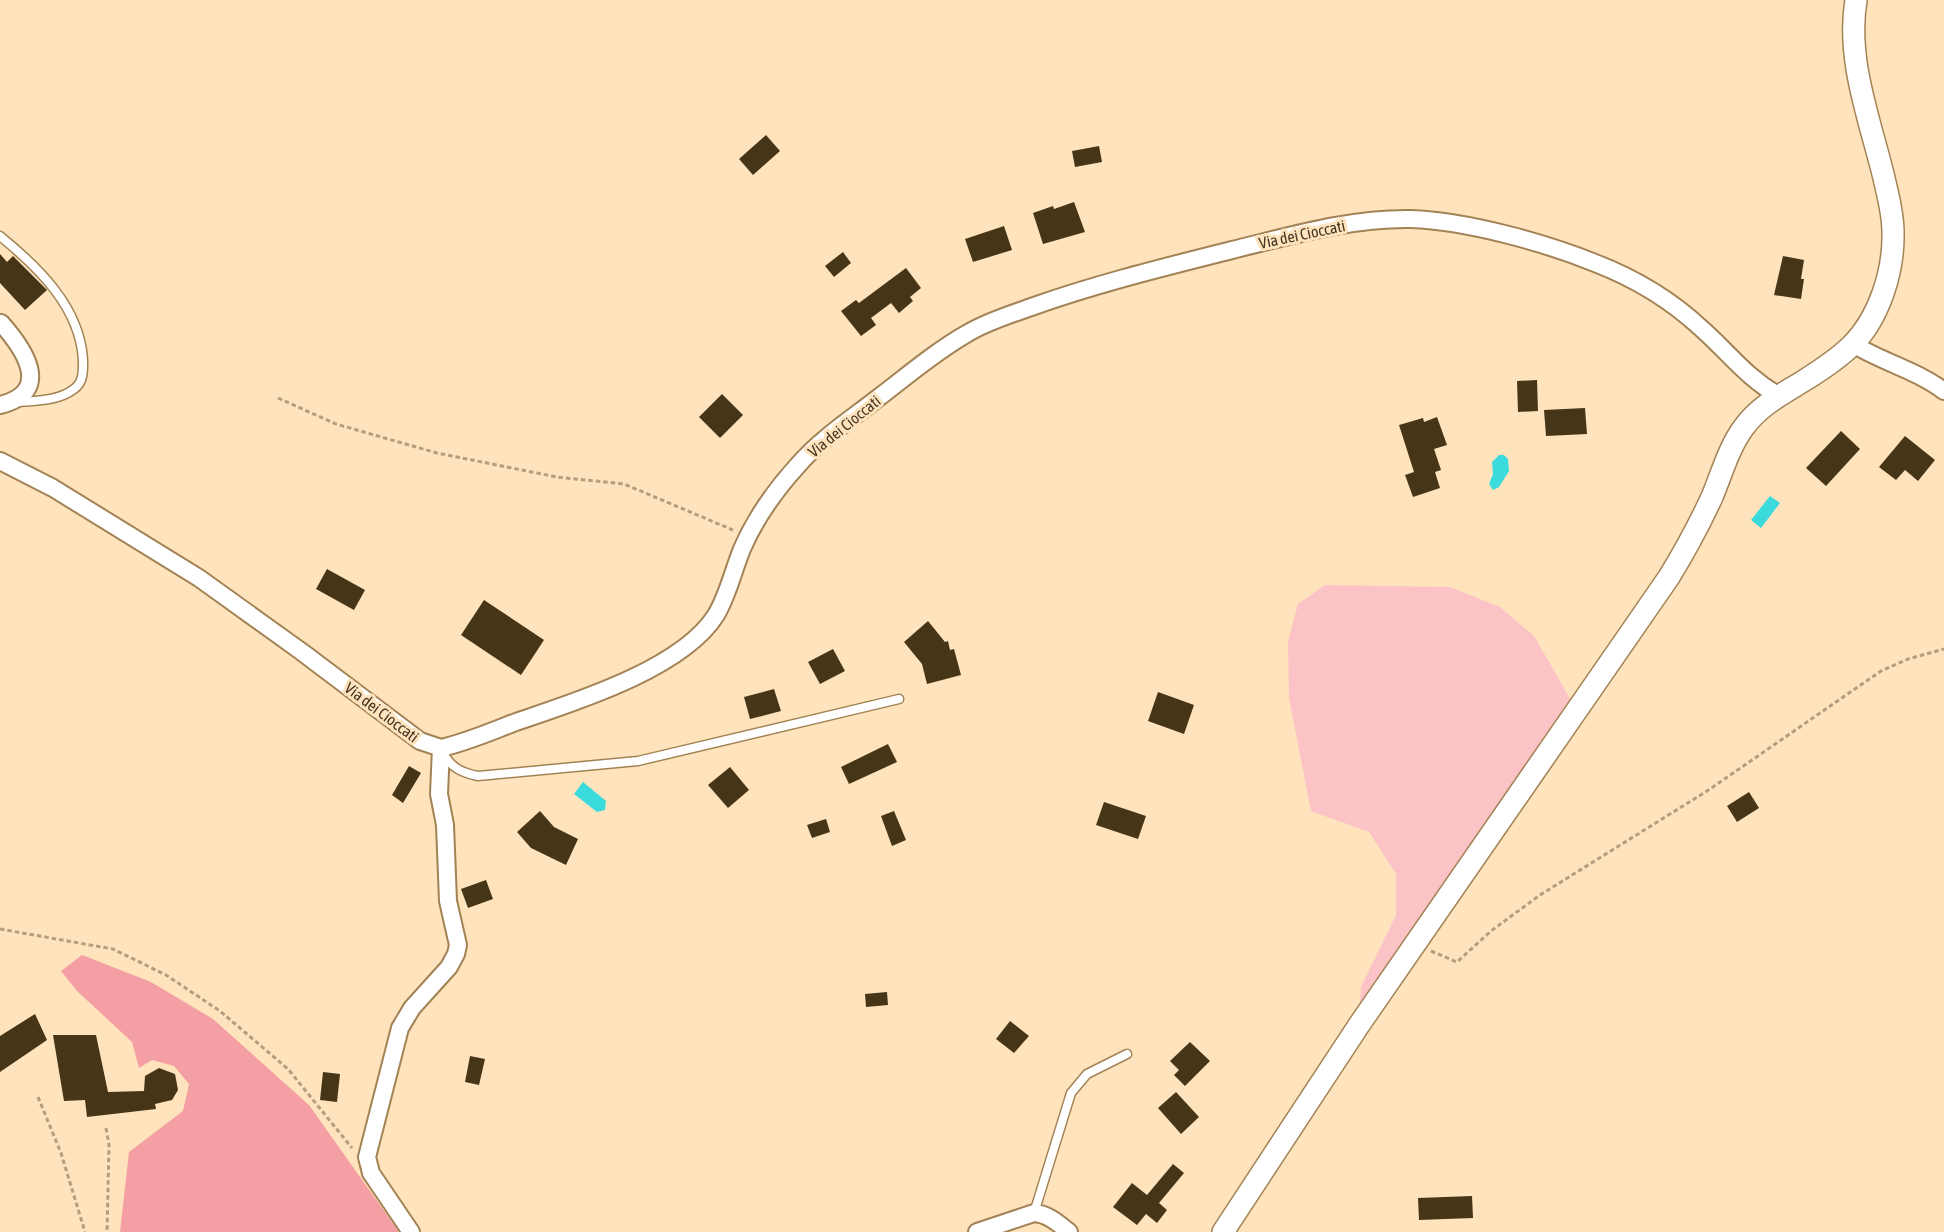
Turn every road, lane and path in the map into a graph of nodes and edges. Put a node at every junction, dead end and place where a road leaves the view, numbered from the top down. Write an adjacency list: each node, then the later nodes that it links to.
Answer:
1 (1856, 0): 4 (street)
2 (0, 236): 8 (lane)
3 (1, 323): 8 (street)
4 (1853, 344): 5 (street); 6 (street)
5 (1944, 391)
6 (1779, 396): 10 (street, Via dei Cioccati); 15 (street)
7 (278, 398): 10 (path)
8 (5, 403)
9 (0, 461): 13 (street, Via dei Cioccati)
10 (748, 537): 13 (street, Via dei Cioccati)
11 (1944, 649): 15 (path)
12 (899, 699): 13 (lane)
13 (441, 748): 19 (street)
14 (0, 929): 19 (path)
15 (1417, 942): 26 (street)
16 (1127, 1054): 20 (lane)
17 (38, 1097): 21 (path)
18 (106, 1128): 22 (path)
19 (369, 1168): 23 (street)
20 (1034, 1213): 24 (street); 25 (street)
21 (85, 1232)
22 (107, 1232)
23 (411, 1232)
24 (977, 1232)
25 (1069, 1232)
26 (1223, 1232)

